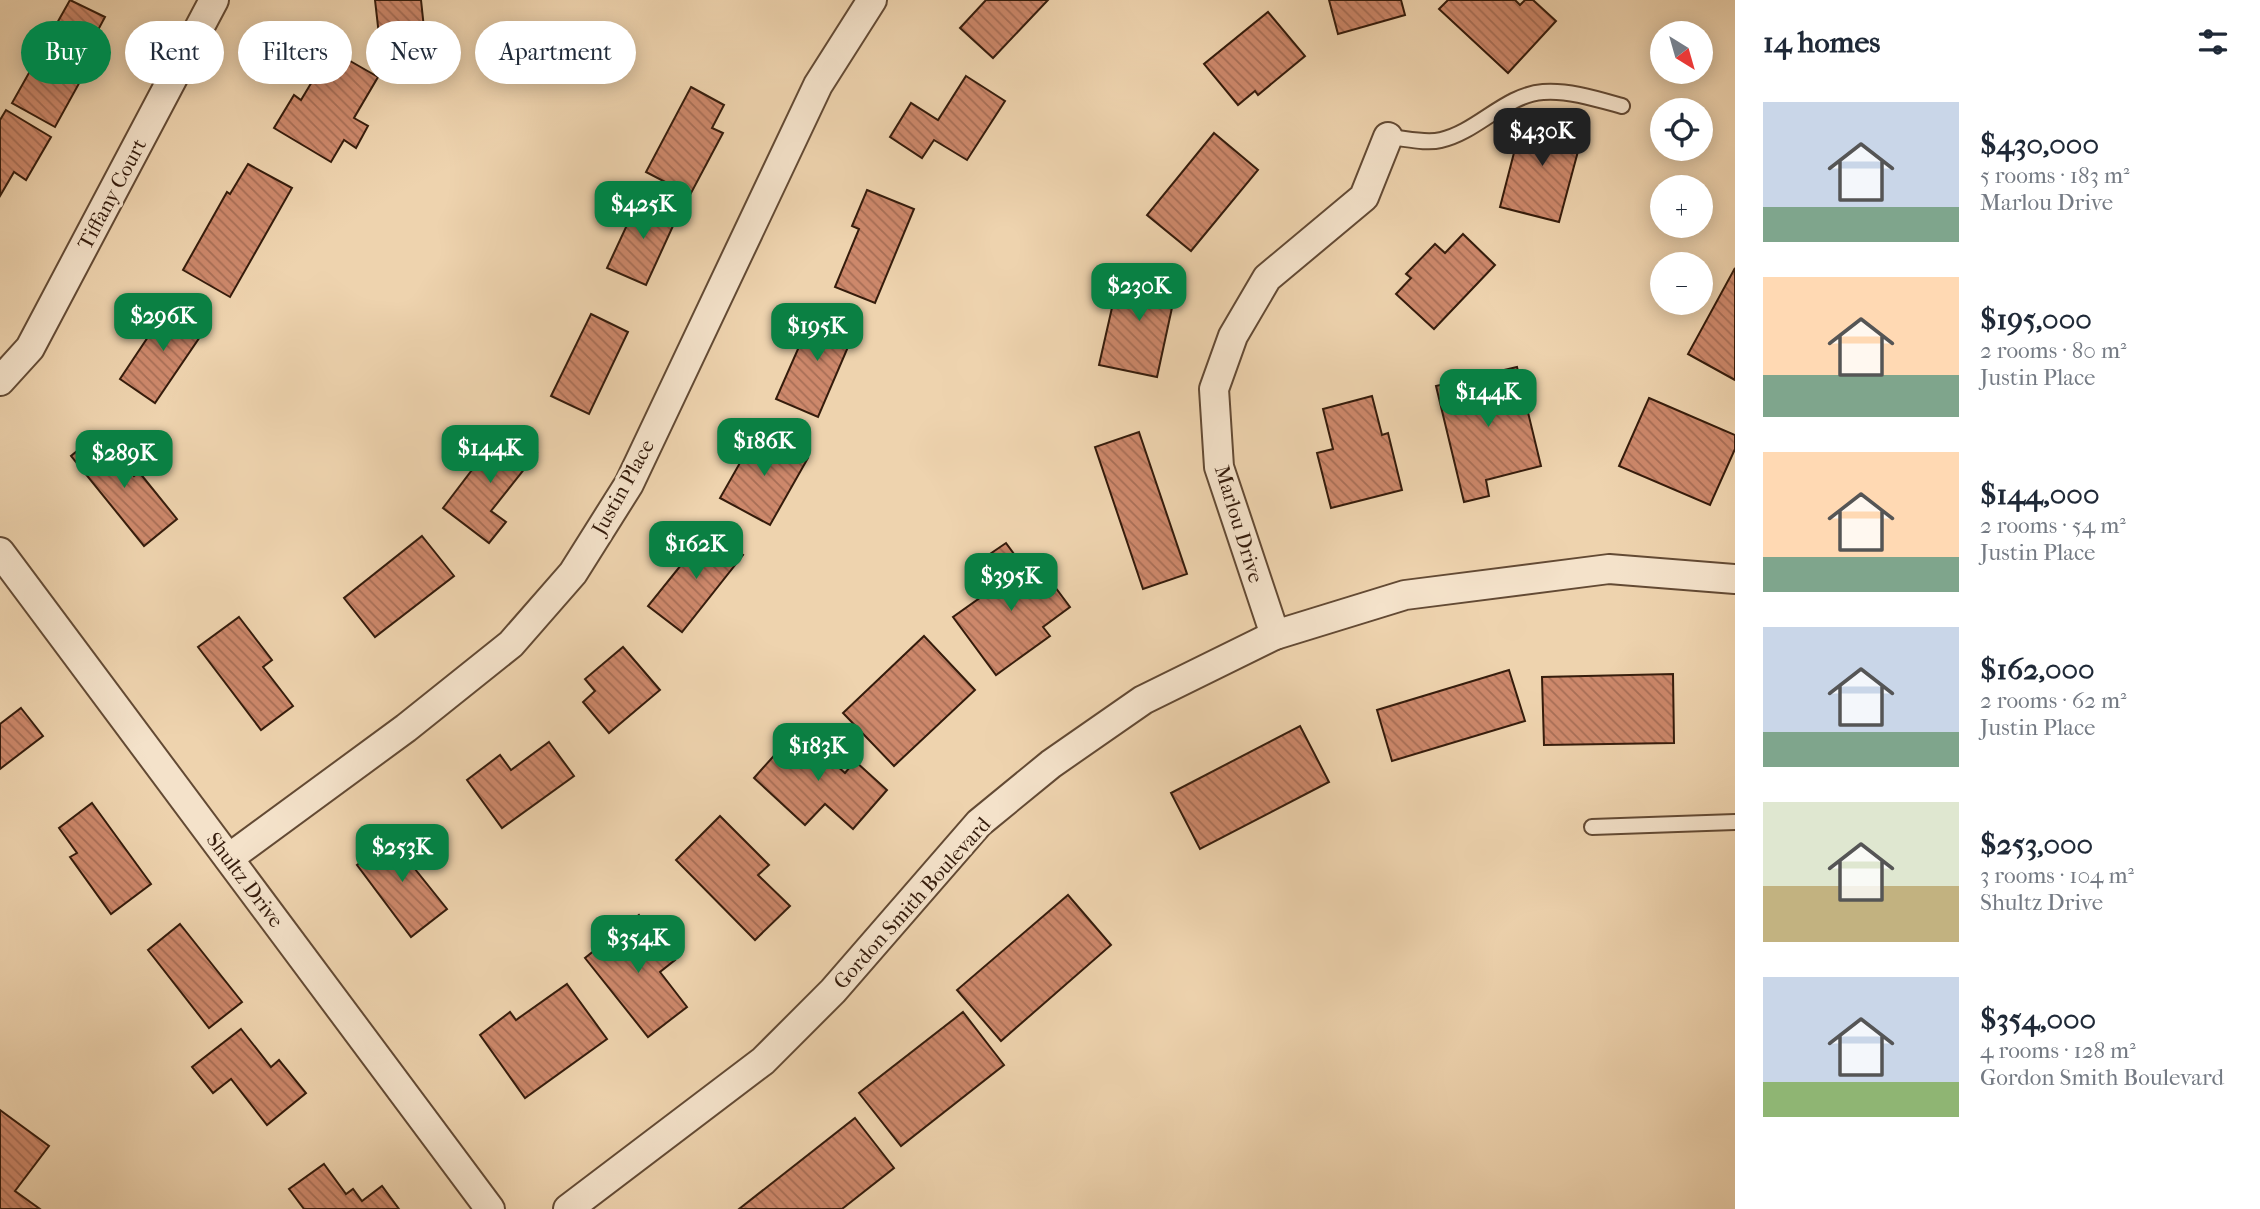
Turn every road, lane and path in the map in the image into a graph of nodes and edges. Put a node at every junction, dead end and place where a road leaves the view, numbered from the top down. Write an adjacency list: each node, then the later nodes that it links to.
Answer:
1 (214, 0): 5 (street, Tiffany Court)
2 (872, 0): 11 (street, Justin Place)
3 (1622, 106): 4 (lane)
4 (1388, 136): 8 (street, Marlou Drive)
5 (0, 382)
6 (0, 552): 11 (street, Shultz Drive)
7 (1735, 579): 8 (street, Gordon Smith Boulevard)
8 (1275, 635): 13 (street, Gordon Smith Boulevard)
9 (1735, 822): 10 (lane)
10 (1592, 827)
11 (229, 858): 12 (street, Shultz Drive)
12 (490, 1209)
13 (568, 1209)

